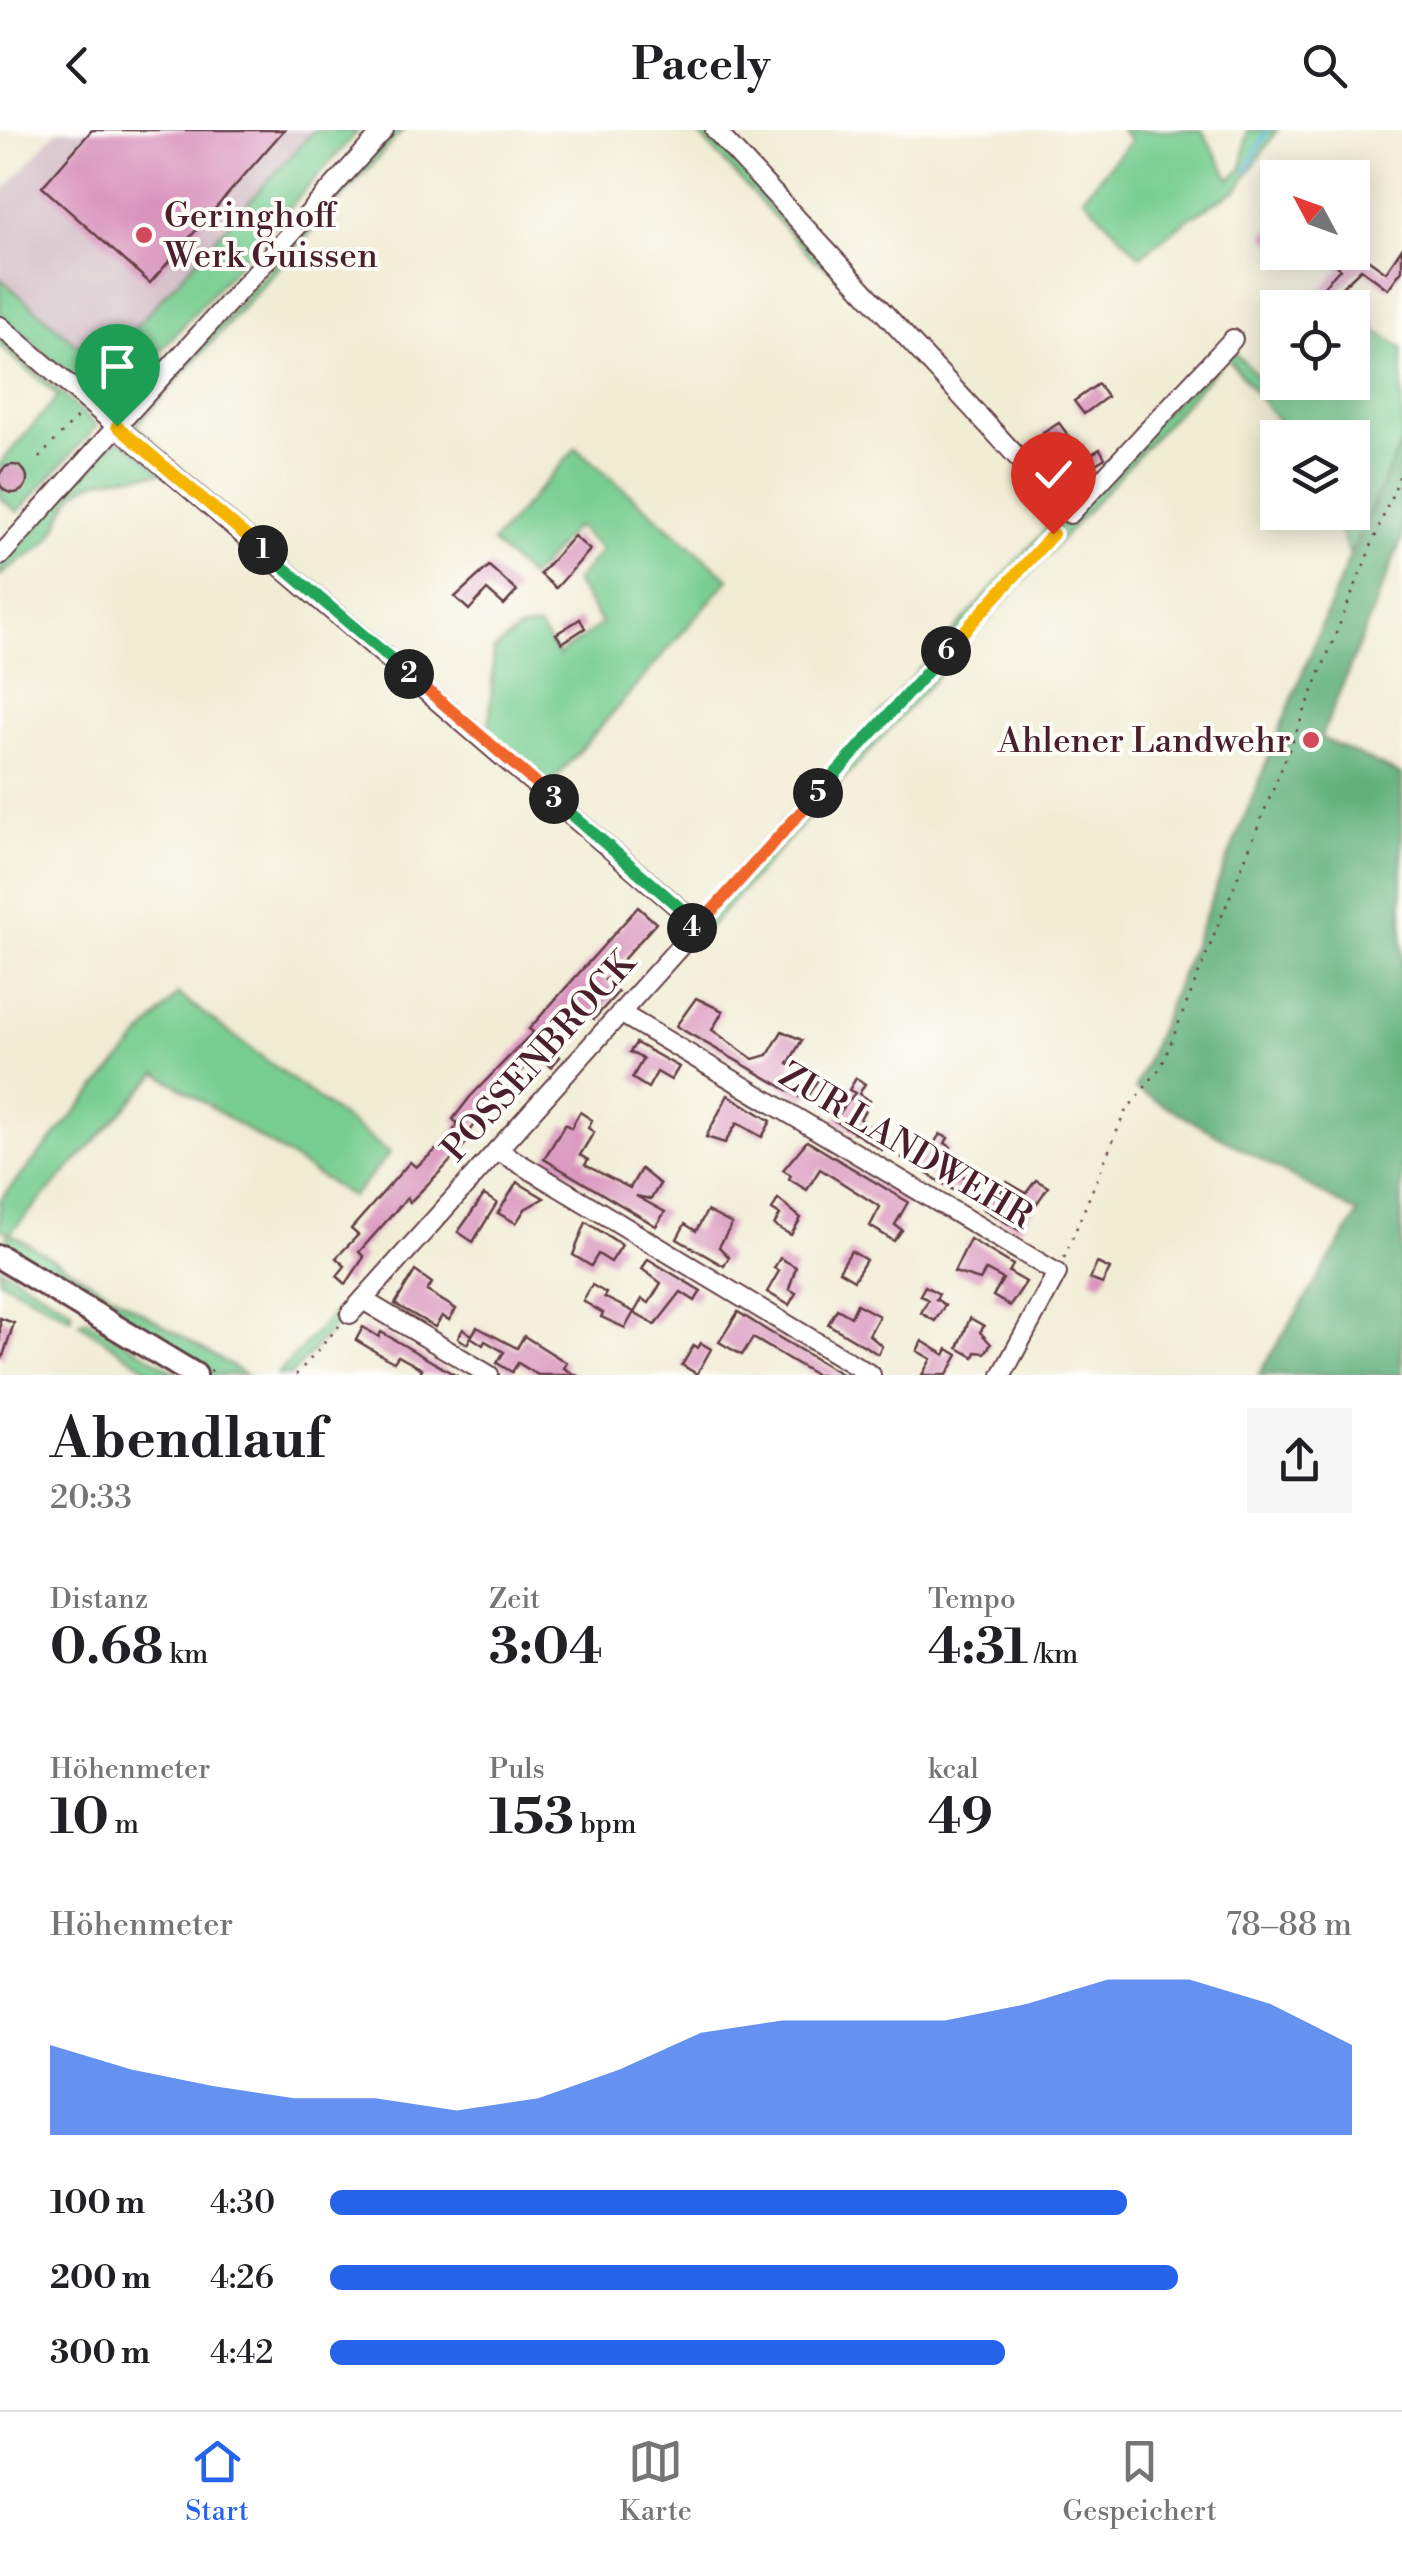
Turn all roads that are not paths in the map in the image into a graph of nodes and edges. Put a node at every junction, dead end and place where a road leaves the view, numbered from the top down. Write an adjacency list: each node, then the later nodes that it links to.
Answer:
1 (384, 130): 5 (street)
2 (715, 130): 4 (street)
3 (0, 326): 5 (street)
4 (1233, 339)
5 (117, 426): 6 (street); 7 (street, POSSENBROCK)
6 (0, 556)
7 (622, 1014): 8 (street, POSSENBROCK); 13 (street, ZUR LANDWEHR)
8 (497, 1150): 11 (street, POSSENBROCK); 12 (street)
9 (0, 1257): 10 (main road)
10 (195, 1375)
11 (489, 1375)
12 (871, 1375)
13 (1002, 1375)

